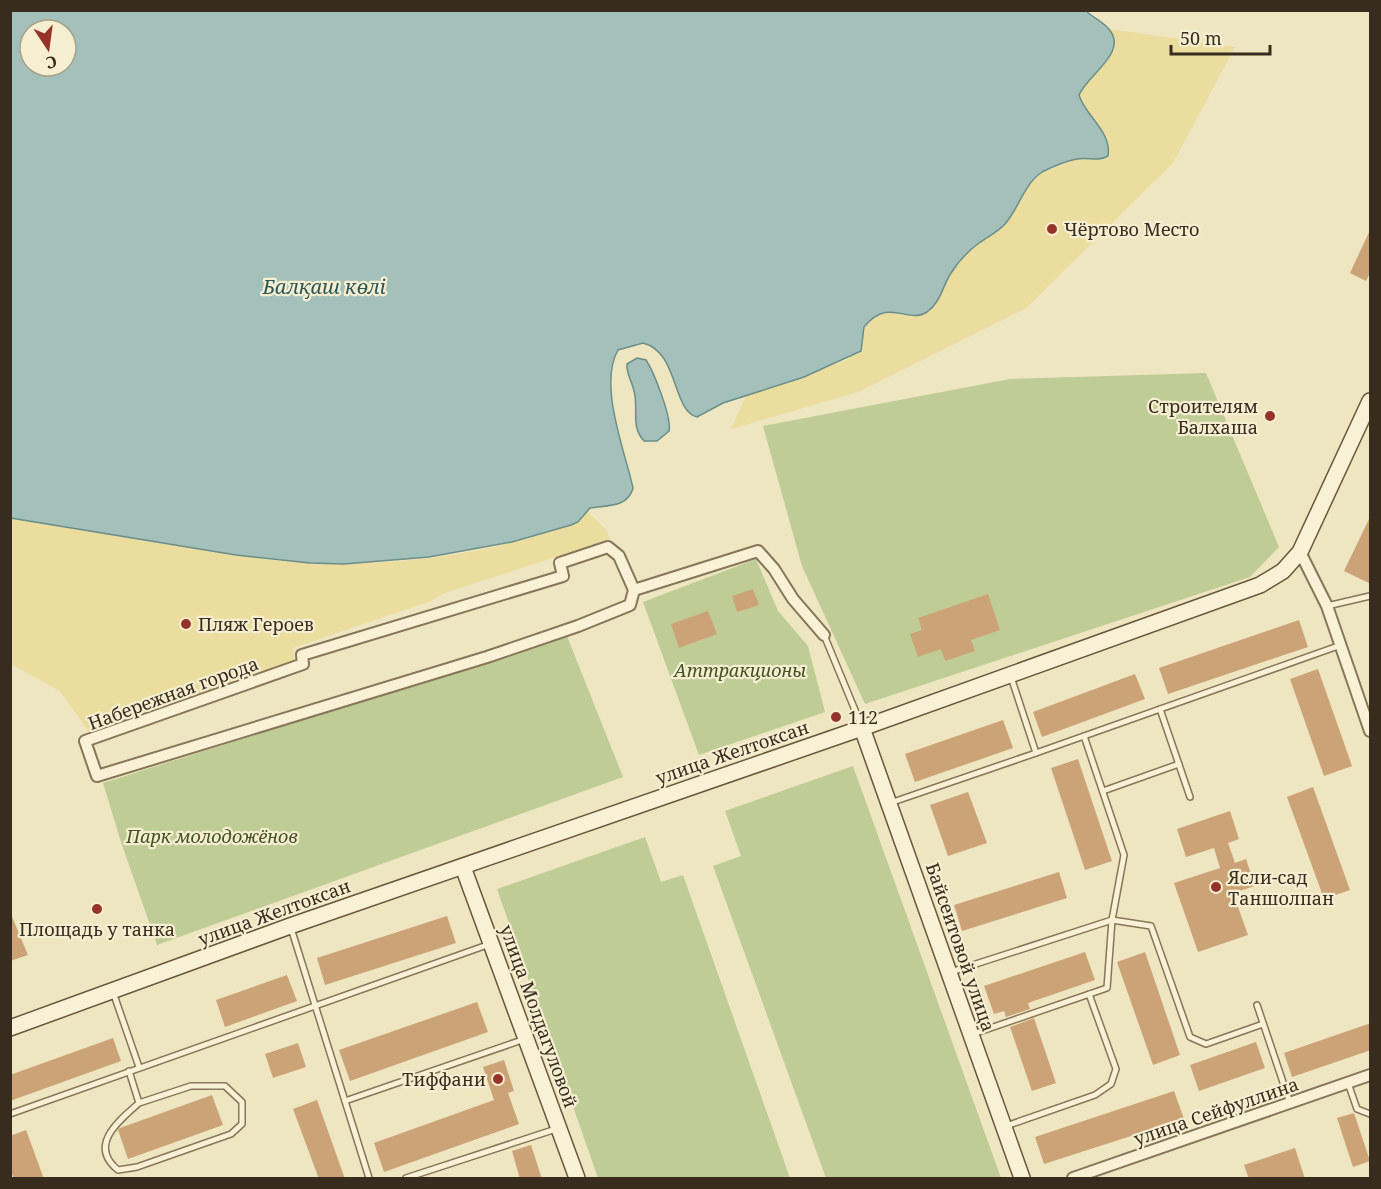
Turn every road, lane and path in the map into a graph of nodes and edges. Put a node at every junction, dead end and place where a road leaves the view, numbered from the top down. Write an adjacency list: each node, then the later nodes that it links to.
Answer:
1 (1371, 400): 2 (street, улица Желтоксан)
2 (1299, 552): 5 (street); 8 (street, улица Желтоксан)
3 (634, 590): 3 (street, Набережная города); 6 (street)
4 (1371, 596): 5 (lane)
5 (1327, 606): 7 (street)
6 (824, 635): 10 (lane)
7 (1341, 645): 9 (lane); 11 (street)
8 (1010, 673): 10 (street, улица Желтоксан); 13 (lane)
9 (1160, 709): 12 (lane); 14 (lane)
10 (862, 728): 17 (street, Байсеитовой улица); 18 (street, улица Желтоксан)
11 (1371, 731)
12 (1084, 736): 13 (lane); 15 (lane)
13 (1036, 753): 17 (lane)
14 (1179, 764): 15 (lane); 16 (lane)
15 (1103, 791): 19 (lane)
16 (1190, 797)
17 (889, 803): 22 (street, Байсеитовой улица)
18 (463, 867): 20 (street, улица Желтоксан); 21 (street, улица Молдагуловой)
19 (1112, 920): 22 (lane); 24 (lane); 27 (lane)
20 (290, 926): 23 (street, улица Желтоксан); 25 (lane)
21 (492, 943): 25 (lane); 30 (street, улица Молдагуловой)
22 (949, 973): 29 (street, Байсеитовой улица)
23 (112, 991): 28 (street, улица Желтоксан); 31 (lane)
24 (1089, 994): 29 (lane); 40 (lane)
25 (315, 1004): 31 (lane); 35 (lane)
26 (1257, 1005): 27 (lane)
27 (1263, 1024): 37 (lane)
28 (10, 1028)
29 (971, 1034): 40 (street, Байсеитовой улица)
30 (526, 1038): 35 (lane); 41 (street, улица Молдагуловой)
31 (139, 1067): 32 (lane)
32 (129, 1071): 36 (lane); 38 (lane)
33 (1371, 1075): 34 (street, улица Сейфуллина)
34 (1348, 1083): 37 (street, улица Сейфуллина); 39 (lane)
35 (345, 1101): 42 (lane)
36 (139, 1103): 36 (lane)
37 (1290, 1103): 46 (street, улица Сейфуллина)
38 (10, 1113)
39 (1371, 1114)
40 (1004, 1126): 45 (street, Байсеитовой улица)
41 (559, 1128): 43 (lane); 44 (street, улица Молдагуловой)
42 (369, 1179)
43 (406, 1179)
44 (577, 1179)
45 (1022, 1179)
46 (1073, 1179)

